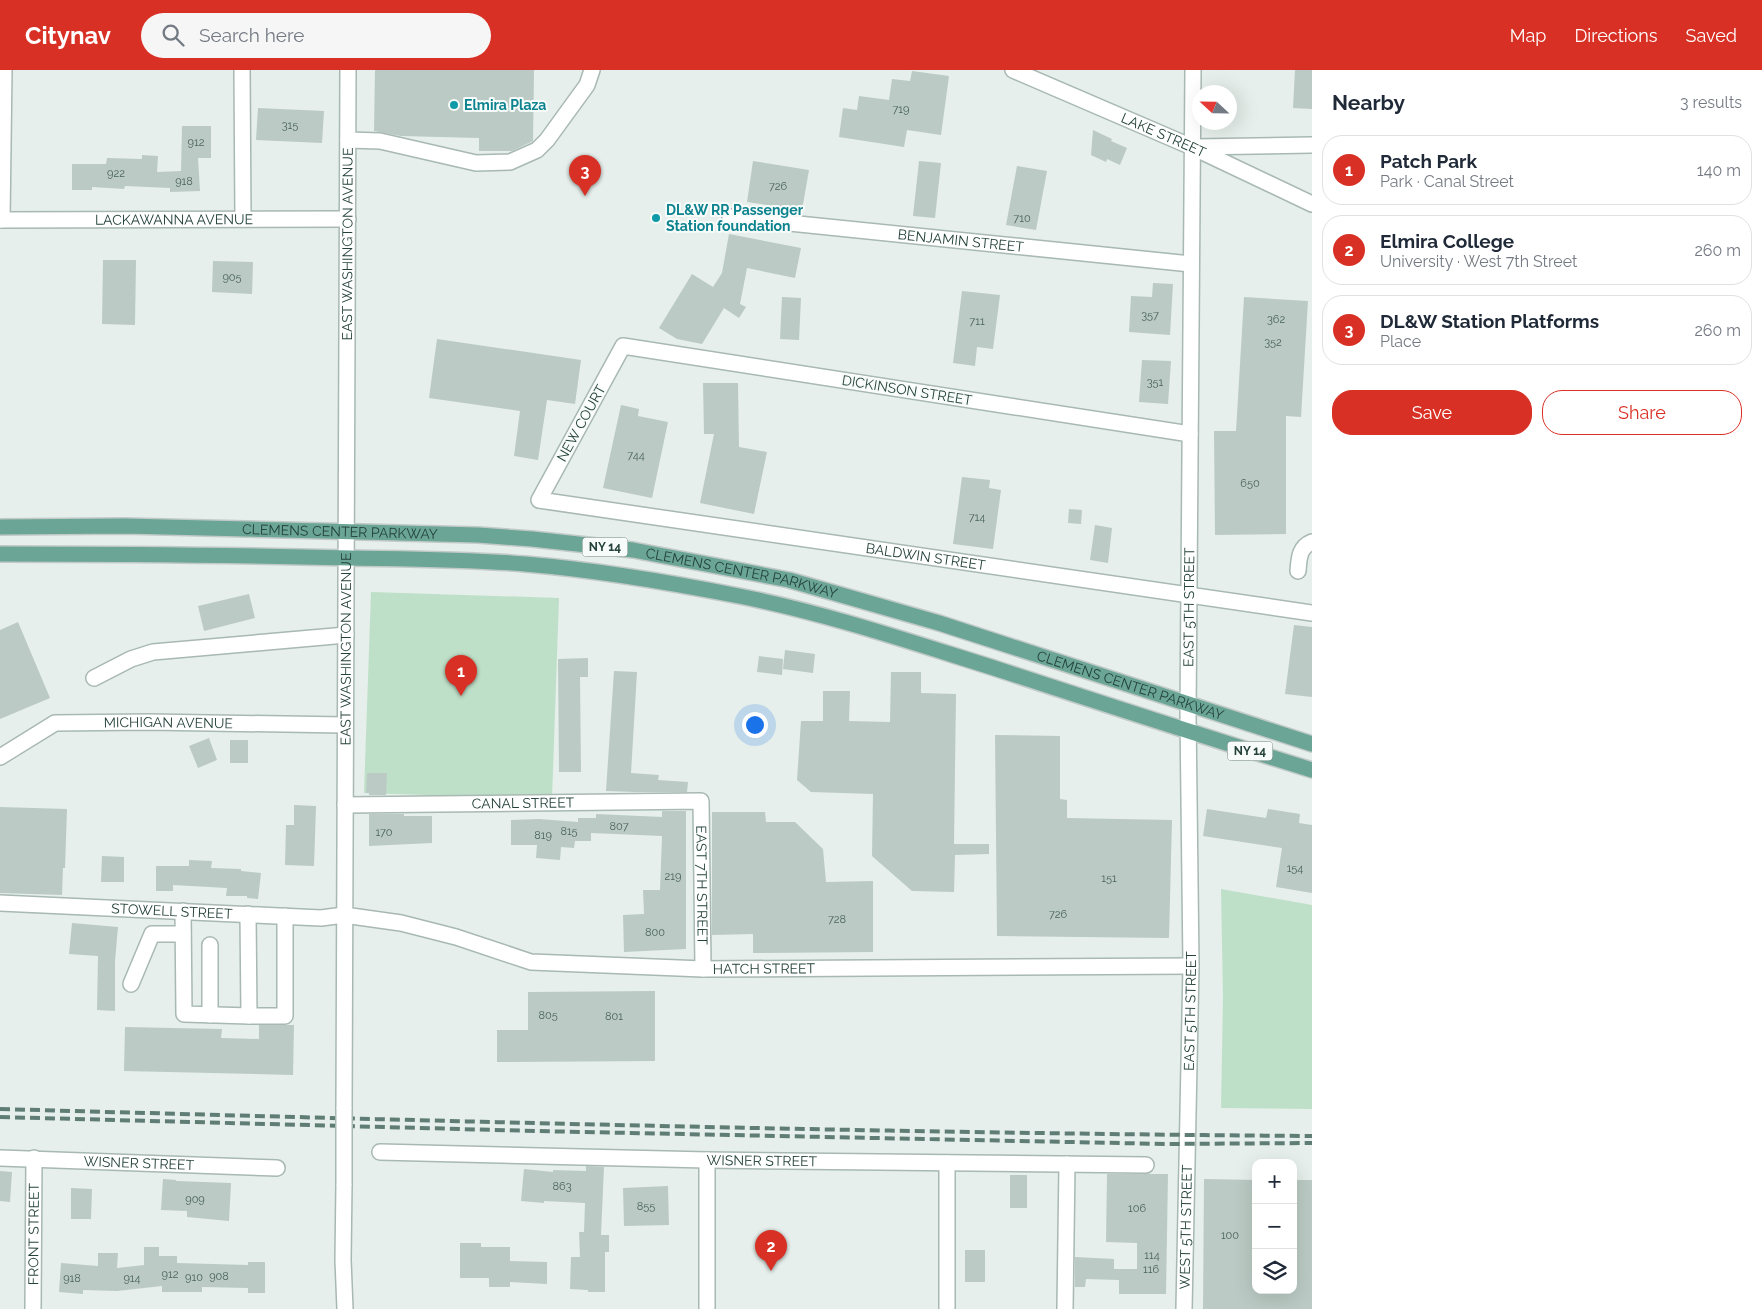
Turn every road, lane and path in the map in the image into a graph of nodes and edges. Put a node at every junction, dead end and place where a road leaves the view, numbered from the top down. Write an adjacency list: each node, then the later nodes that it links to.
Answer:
1 (4, 70): 14 (street)
2 (242, 70): 12 (street)
3 (348, 70): 7 (street, EAST WASHINGTON AVENUE)
4 (592, 70): 7 (street)
5 (1013, 70): 9 (street, LAKE STREET)
6 (1193, 70): 9 (street, EAST 5TH STREET)
7 (348, 140): 13 (street, EAST WASHINGTON AVENUE)
8 (1312, 145): 9 (street)
9 (1192, 147): 10 (street, LAKE STREET); 15 (street, EAST 5TH STREET)
10 (1312, 204)
11 (730, 217): 15 (street, BENJAMIN STREET)
12 (243, 219): 13 (street, LACKAWANNA AVENUE); 14 (street, LACKAWANNA AVENUE)
13 (348, 219): 20 (street, EAST WASHINGTON AVENUE)
14 (1, 220)
15 (1192, 264): 17 (street, EAST 5TH STREET)
16 (623, 346): 17 (street, DICKINSON STREET); 18 (street, NEW COURT)
17 (1190, 434): 25 (street, EAST 5TH STREET)
18 (539, 500): 25 (street, BALDWIN STREET)
19 (0, 527): 20 (main road, CLEMENS CENTER PARKWAY / NY 14)
20 (346, 532): 23 (street, EAST WASHINGTON AVENUE); 29 (main road, CLEMENS CENTER PARKWAY / NY 14)
21 (1312, 542): 24 (street)
22 (0, 554): 23 (main road, CLEMENS CENTER PARKWAY / NY 14)
23 (346, 558): 27 (street, EAST WASHINGTON AVENUE); 31 (main road, CLEMENS CENTER PARKWAY / NY 14)
24 (1298, 571)
25 (1189, 596): 26 (street, BALDWIN STREET); 29 (street, EAST 5TH STREET)
26 (1312, 613)
27 (346, 636): 28 (street); 30 (street, EAST WASHINGTON AVENUE)
28 (94, 678)
29 (1188, 704): 31 (street, EAST 5TH STREET); 32 (main road, CLEMENS CENTER PARKWAY / NY 14)
30 (345, 725): 33 (street, MICHIGAN AVENUE); 36 (street, EAST WASHINGTON AVENUE)
31 (1188, 732): 34 (main road, CLEMENS CENTER PARKWAY / NY 14); 46 (street, EAST 5TH STREET)
32 (1312, 744)
33 (0, 757)
34 (1312, 770)
35 (701, 801): 36 (street, CANAL STREET); 47 (street, EAST 7TH STREET)
36 (345, 805): 41 (street, EAST WASHINGTON AVENUE)
37 (0, 903): 38 (street, STOWELL STREET)
38 (152, 910): 39 (street, STOWELL STREET); 43 (street)
39 (183, 911): 40 (street, STOWELL STREET); 44 (street)
40 (248, 914): 42 (street, STOWELL STREET); 50 (street)
41 (344, 915): 42 (street, STOWELL STREET); 47 (street, HATCH STREET); 61 (street, EAST WASHINGTON AVENUE, bridge)
42 (285, 916): 50 (street)
43 (152, 934): 44 (street); 48 (street)
44 (183, 934): 49 (street)
45 (210, 945): 49 (street)
46 (1191, 966): 47 (street, HATCH STREET); 51 (street, EAST 5TH STREET)
47 (703, 969)
48 (131, 984)
49 (210, 1015): 50 (street)
50 (249, 1016)
51 (1186, 1143): 65 (street, WEST 5TH STREET)
52 (380, 1152): 55 (street, WISNER STREET)
53 (0, 1158): 54 (street, WISNER STREET)
54 (34, 1158): 59 (street, WISNER STREET); 60 (street, FRONT STREET)
55 (707, 1160): 56 (street, WISNER STREET); 62 (street)
56 (947, 1163): 57 (street, WISNER STREET); 63 (street)
57 (1067, 1164): 58 (street, WISNER STREET); 64 (street)
58 (1146, 1165)
59 (277, 1168)
60 (33, 1309)
61 (345, 1309)
62 (707, 1309)
63 (947, 1309)
64 (1065, 1309)
65 (1184, 1309)

